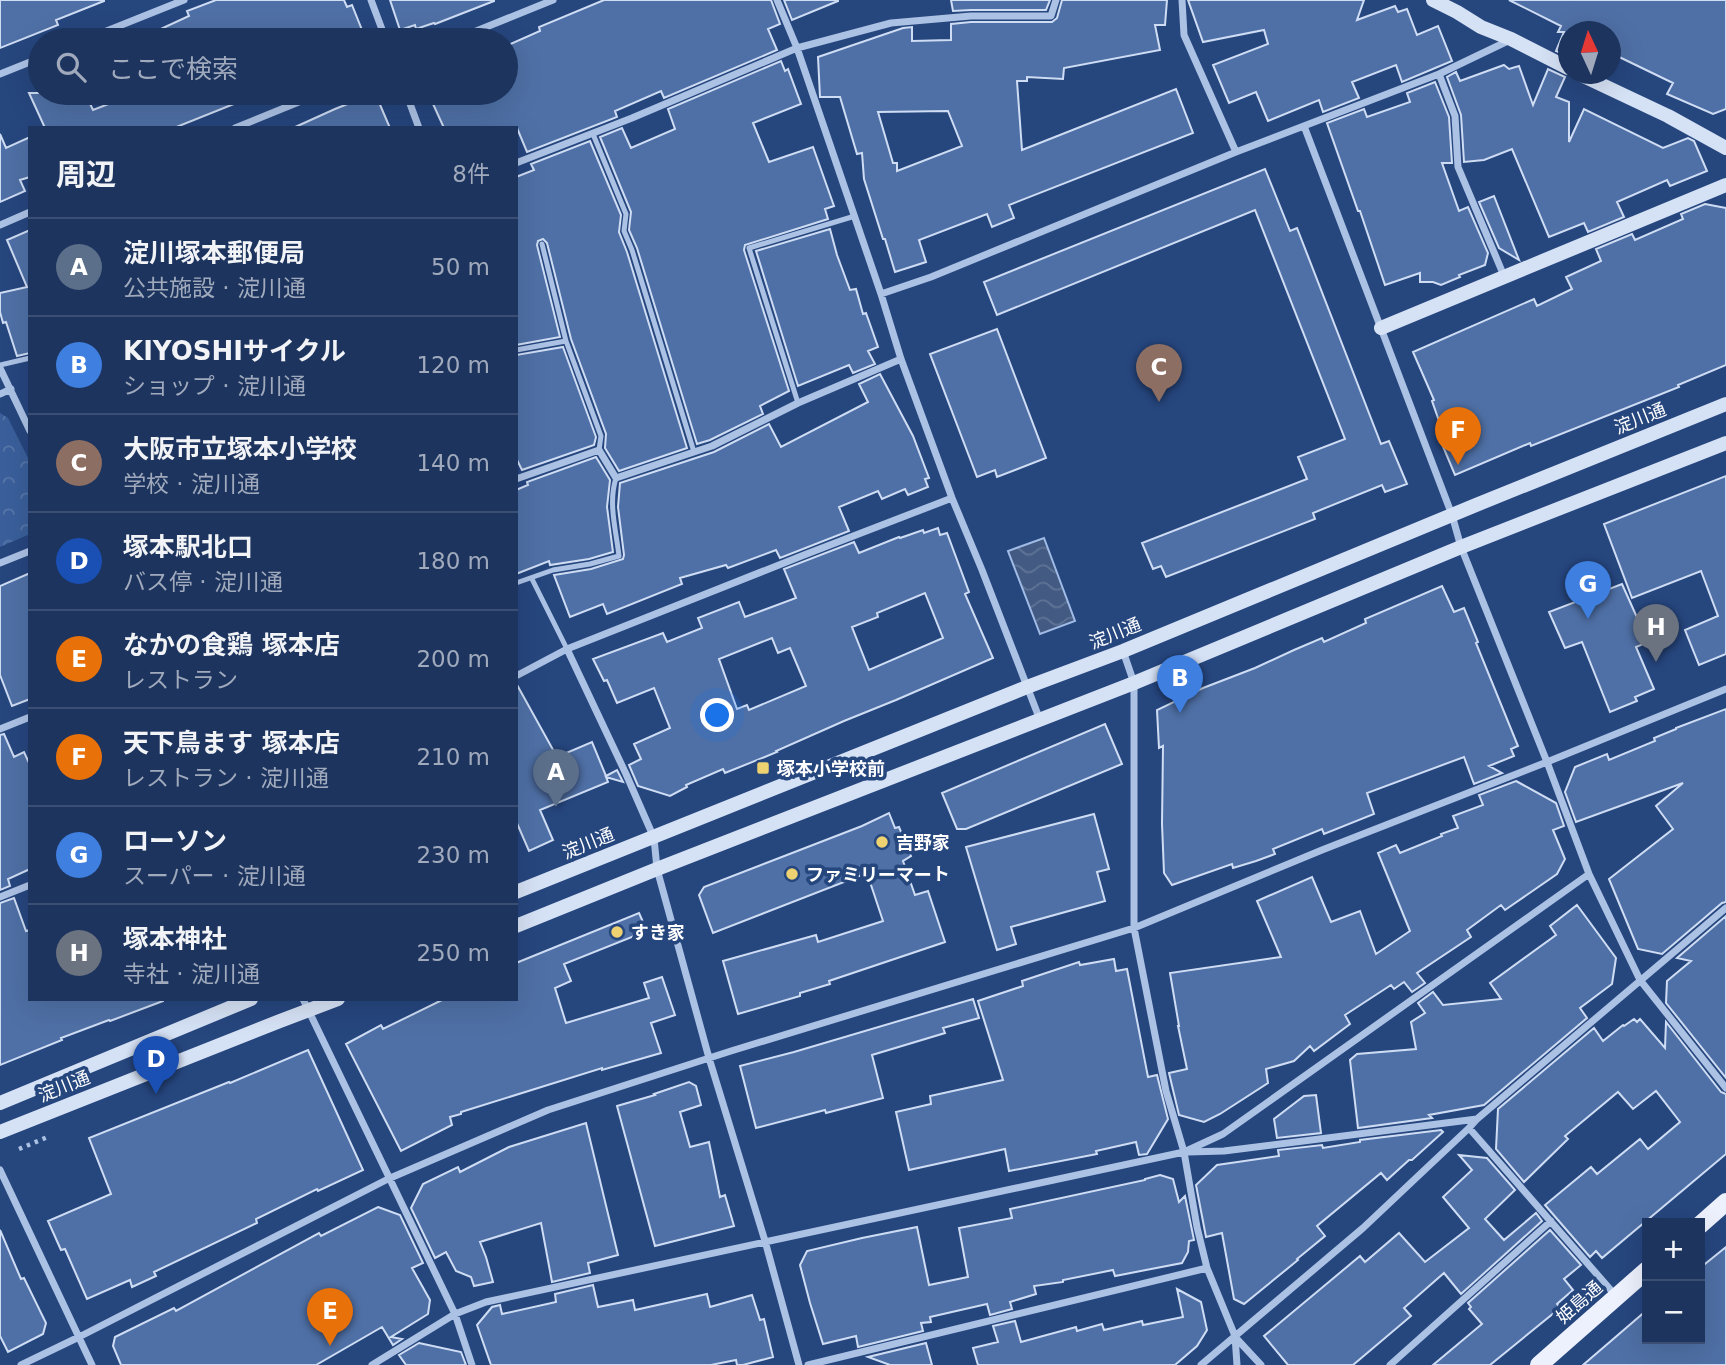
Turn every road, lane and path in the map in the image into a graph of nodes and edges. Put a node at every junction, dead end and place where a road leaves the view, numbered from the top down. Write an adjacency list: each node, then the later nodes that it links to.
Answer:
1 (184, 0): 9 (street)
2 (370, 0): 10 (street)
3 (553, 0): 11 (street)
4 (776, 0): 13 (street)
5 (1056, 0): 13 (street)
6 (1182, 0): 26 (street)
7 (1433, 0): 8 (street)
8 (1460, 6): 12 (street)
9 (114, 28)
10 (381, 28)
11 (484, 28)
12 (1511, 39): 14 (street); 17 (street)
13 (797, 48): 24 (street); 30 (street)
14 (1558, 62)
15 (28, 63): 16 (street)
16 (0, 74)
17 (1439, 74): 23 (street); 33 (street)
18 (1600, 84): 25 (street)
19 (292, 105): 21 (street)
20 (410, 105): 22 (street)
21 (240, 126)
22 (418, 126)
23 (1304, 126): 26 (street); 35 (street)
24 (593, 134): 27 (street); 48 (lane)
25 (1726, 148)
26 (1236, 152): 34 (street)
27 (518, 162)
28 (1726, 185): 33 (street)
29 (28, 213): 31 (street)
30 (855, 216): 34 (street); 43 (lane)
31 (0, 225)
32 (542, 244): 36 (lane)
33 (1504, 276): 35 (street)
34 (881, 294): 39 (street)
35 (1381, 328): 52 (street)
36 (566, 341): 37 (lane); 47 (lane)
37 (518, 350)
38 (28, 359): 40 (lane)
39 (901, 359): 43 (street); 51 (street)
40 (0, 367): 41 (street)
41 (10, 389): 42 (street); 45 (street)
42 (0, 394)
43 (798, 403): 48 (street)
44 (1726, 404): 52 (street, 淀川通)
45 (28, 427)
46 (1726, 443): 53 (street)
47 (599, 450): 49 (street); 50 (street)
48 (694, 452): 50 (street)
49 (518, 478)
50 (616, 478): 56 (lane)
51 (951, 498): 58 (street); 62 (street)
52 (1452, 515): 53 (street); 59 (street, 淀川通)
53 (1461, 547): 61 (street); 67 (street)
54 (28, 552): 55 (street)
55 (0, 563)
56 (532, 579): 57 (lane); 58 (lane)
57 (518, 582)
58 (567, 649): 60 (street); 68 (street)
59 (1123, 651): 61 (street); 62 (street, 淀川通)
60 (518, 675)
61 (1133, 683): 65 (street); 76 (street)
62 (1027, 687): 65 (street); 68 (street, 淀川通)
63 (1726, 689): 67 (street)
64 (28, 718): 66 (street)
65 (1040, 720): 69 (street)
66 (0, 729)
67 (1547, 762): 70 (street); 76 (street)
68 (654, 838): 69 (street); 72 (street, 淀川通)
69 (657, 869): 75 (street); 81 (street)
70 (1589, 874): 77 (street); 89 (street)
71 (28, 886): 73 (street)
72 (518, 891)
73 (0, 897)
74 (1726, 908): 77 (street)
75 (518, 925)
76 (1134, 928): 81 (street); 89 (street)
77 (1640, 980): 82 (street); 84 (street)
78 (246, 1001): 83 (street, 淀川通)
79 (327, 1001): 80 (street, 淀川通)
80 (306, 1005): 86 (street, 淀川通); 91 (street)
81 (709, 1058): 91 (street); 95 (street)
82 (1726, 1088)
83 (0, 1103)
84 (1477, 1119): 85 (street); 89 (street)
85 (1469, 1128): 93 (street); 100 (street)
86 (0, 1132)
87 (57, 1133): 88 (path)
88 (19, 1149)
89 (1184, 1152): 95 (street); 96 (street)
90 (0, 1170): 101 (street)
91 (388, 1179): 99 (street); 101 (street)
92 (1726, 1202): 94 (main road)
93 (1551, 1221): 98 (street); 111 (street)
94 (1705, 1221)
95 (765, 1241): 99 (street); 106 (street)
96 (1207, 1268): 100 (street); 107 (street)
97 (1642, 1274): 98 (main road, 姫島通)
98 (1617, 1297): 112 (main road, 姫島通)
99 (455, 1314): 104 (street); 105 (street)
100 (1235, 1336): 108 (street); 109 (street); 110 (street)
101 (79, 1337): 102 (street); 103 (street)
102 (21, 1365)
103 (92, 1365)
104 (372, 1365)
105 (472, 1365)
106 (799, 1365)
107 (808, 1365)
108 (1200, 1365)
109 (1237, 1365)
110 (1261, 1365)
111 (1390, 1365)
112 (1539, 1365)

